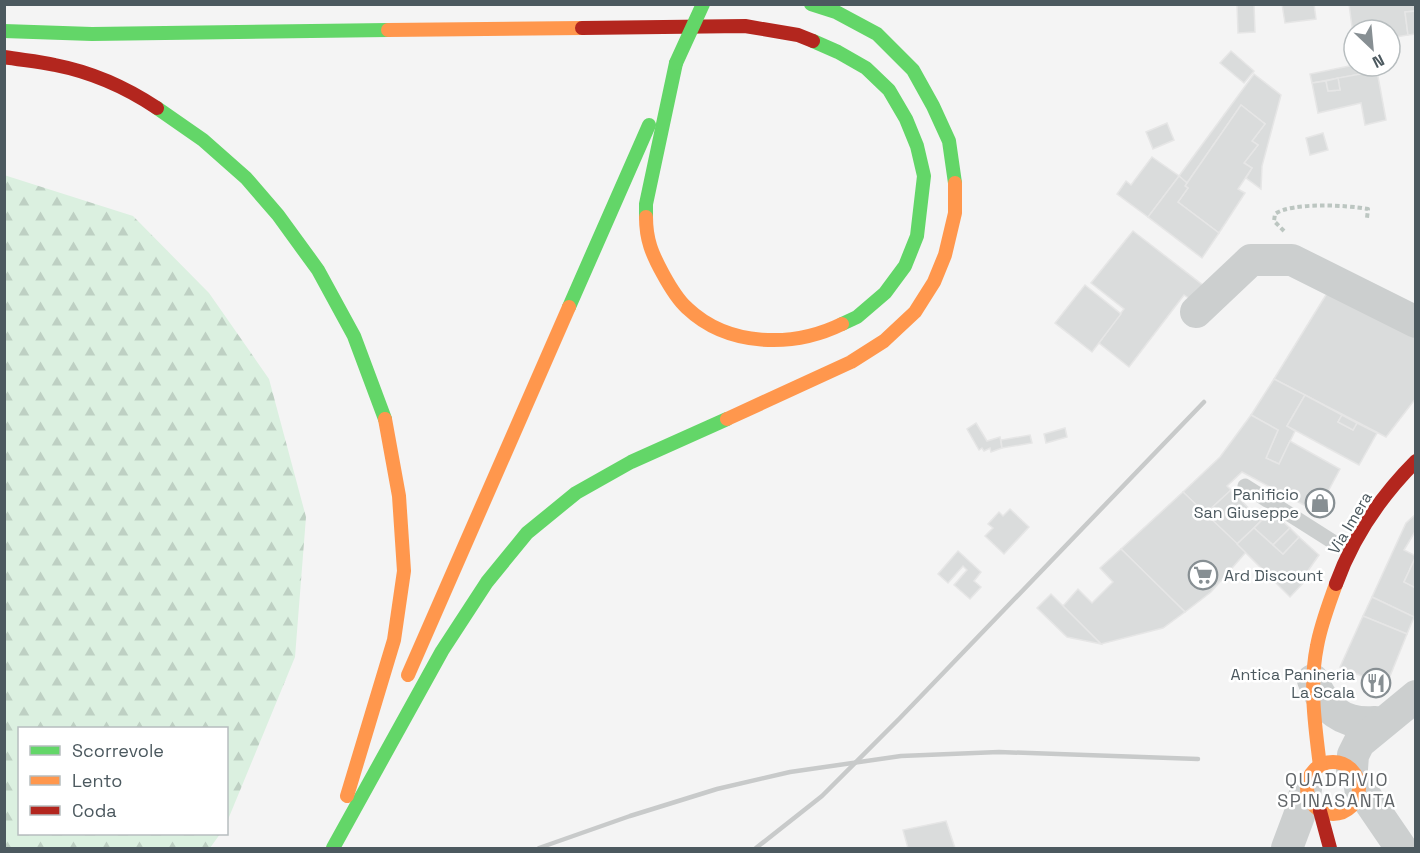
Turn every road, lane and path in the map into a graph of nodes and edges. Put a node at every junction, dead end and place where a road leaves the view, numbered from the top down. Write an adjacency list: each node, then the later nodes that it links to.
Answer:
1 (703, 4): 5 (main road, bridge)
2 (811, 4): 21 (main road)
3 (4, 31): 5 (main road)
4 (4, 57): 21 (main road)
5 (676, 63): 14 (main road)
6 (1367, 218): 7 (path)
7 (1291, 237)
8 (1196, 312): 9 (street)
9 (1416, 322)
10 (1416, 461): 12 (main road, Via Imera)
11 (1245, 486): 12 (lane)
12 (1349, 552): 13 (main road, Via Imera)
13 (1313, 680): 17 (street); 18 (main road, Via Imera); 19 (main road, Via Imera)
14 (404, 685)
15 (1416, 696): 17 (street)
16 (390, 718): 21 (main road)
17 (1381, 721): 19 (street)
18 (1301, 733)
19 (1327, 786): 20 (street); 22 (street); 23 (main road, Via Imera); 23 (main road)
20 (1394, 839)
21 (332, 849)
22 (1289, 849)
23 (1331, 849)

